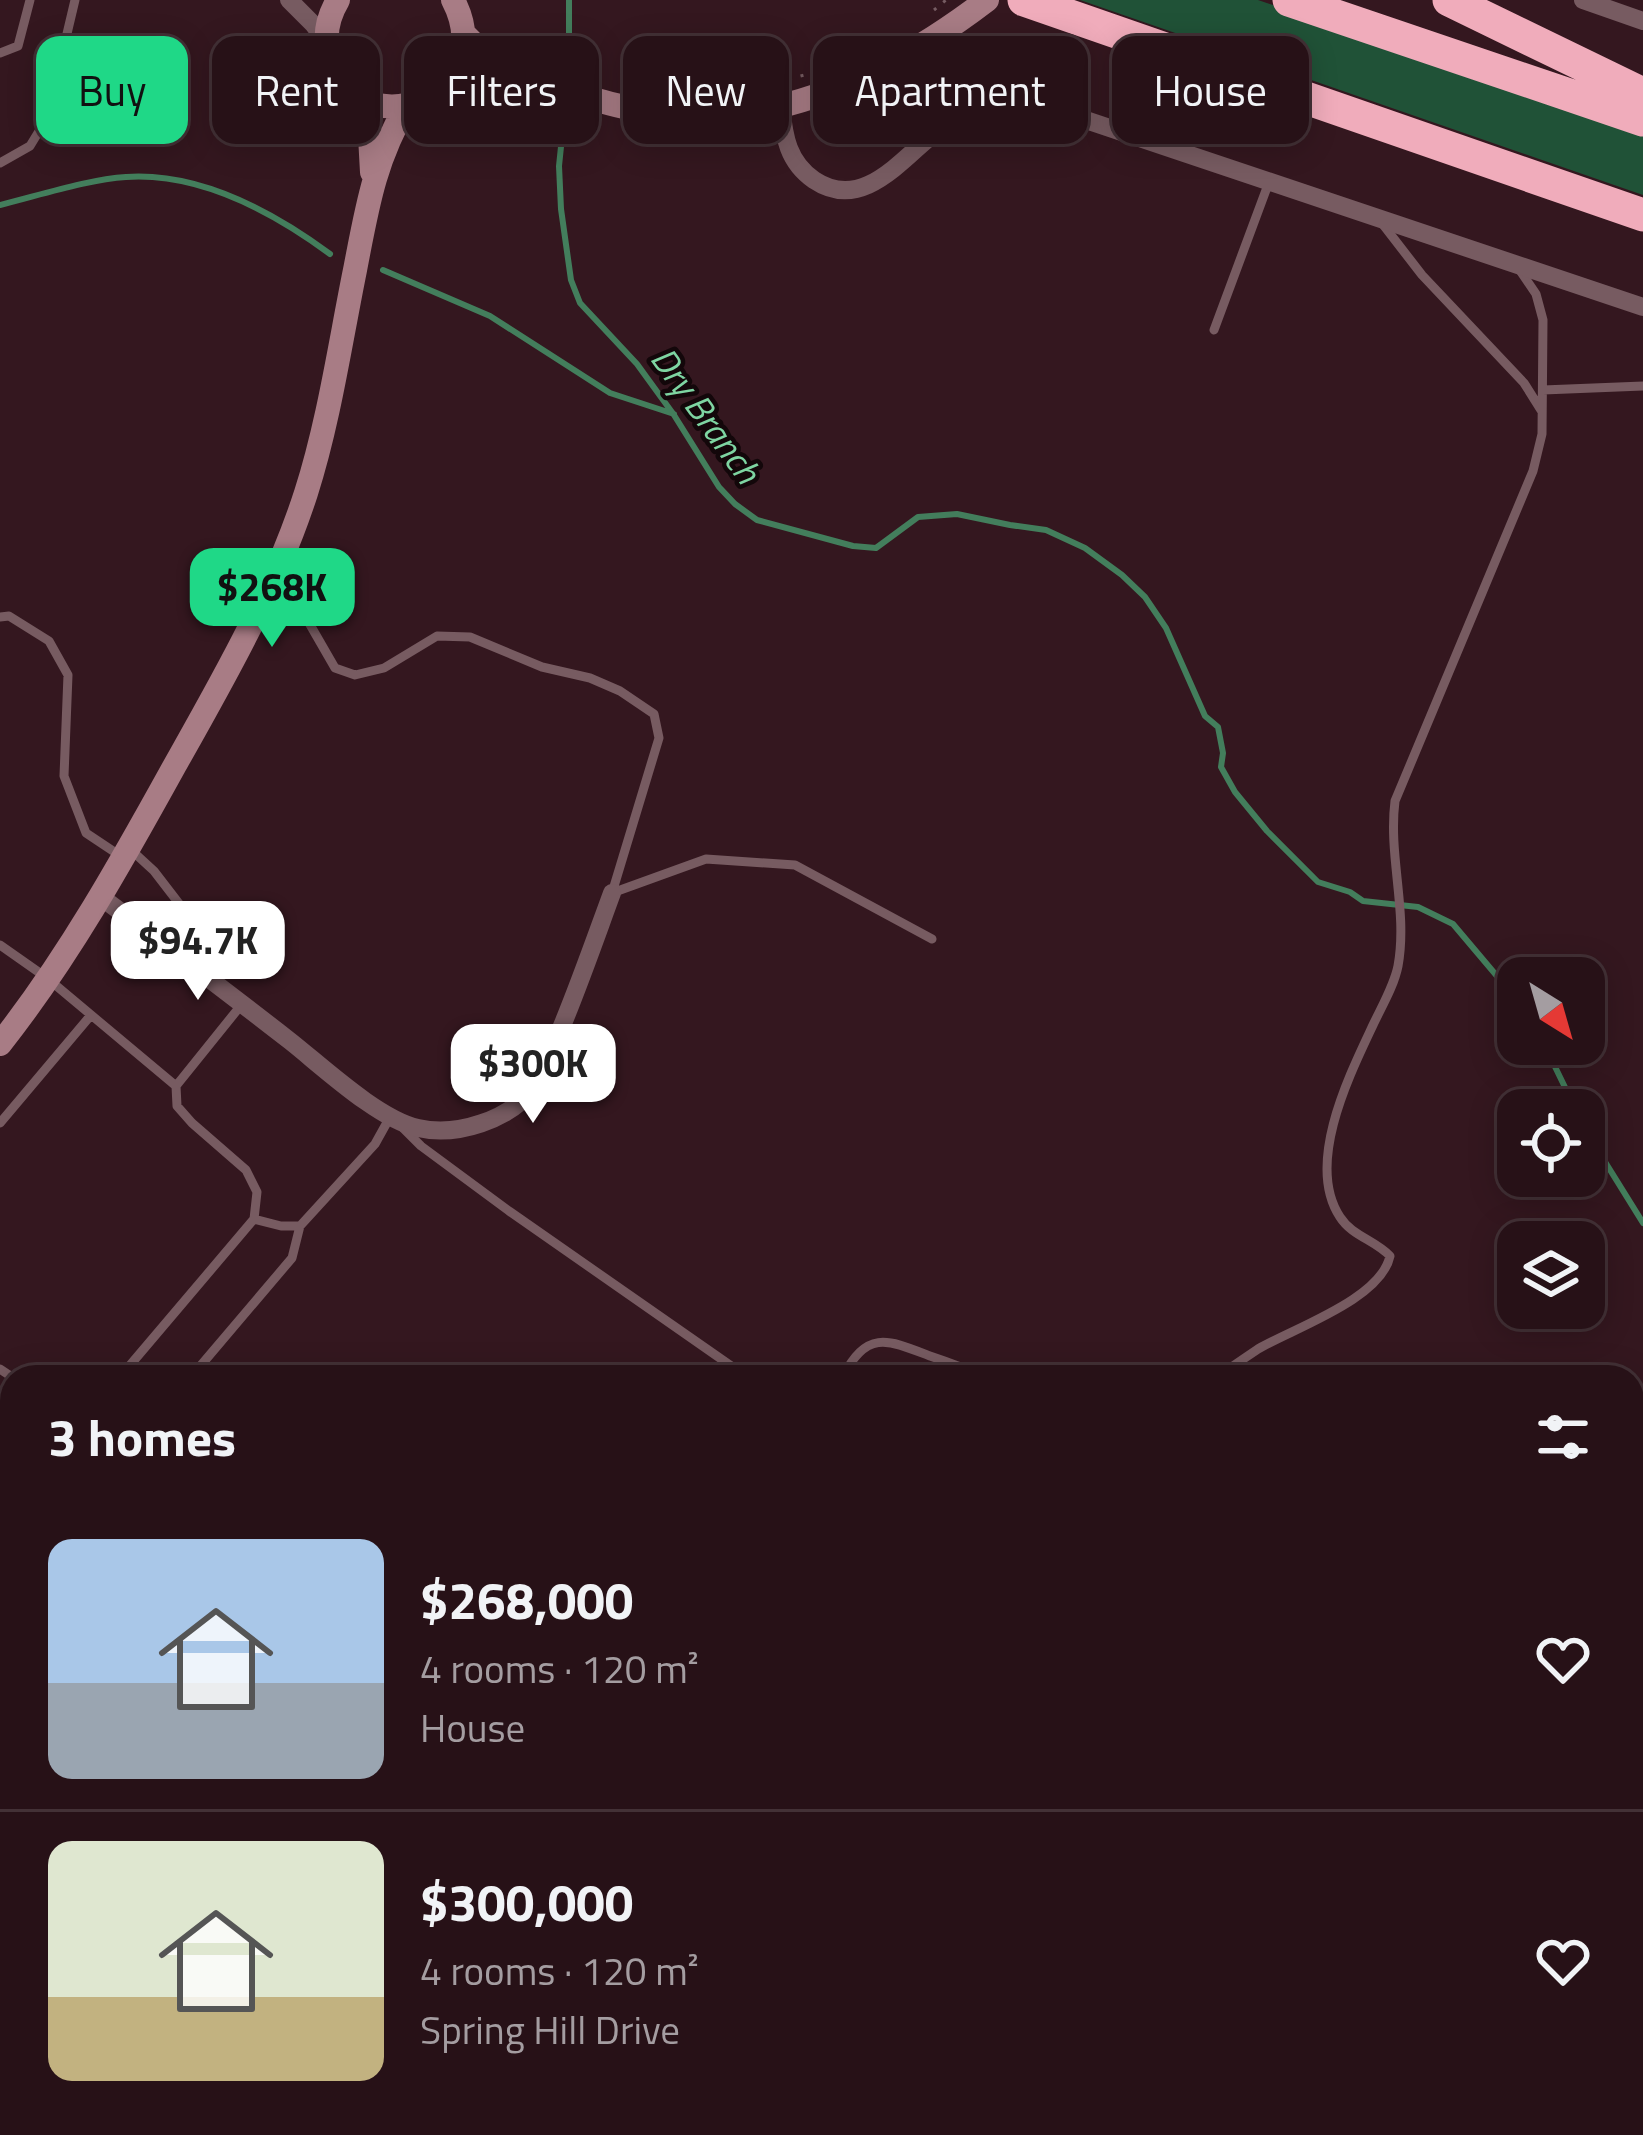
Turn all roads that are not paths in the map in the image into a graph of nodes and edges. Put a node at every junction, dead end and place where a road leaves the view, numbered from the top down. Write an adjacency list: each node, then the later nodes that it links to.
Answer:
1 (30, 0): 15 (lane)
2 (75, 0): 22 (lane)
3 (290, 0): 13 (street)
4 (338, 0): 14 (main road)
5 (453, 0): 12 (main road)
6 (987, 0): 17 (main road)
7 (1024, 0): 25 (highway)
8 (1289, 0): 19 (highway)
9 (1449, 0): 16 (highway)
10 (1582, 0): 11 (street)
11 (1643, 21)
12 (464, 34)
13 (322, 36)
14 (327, 36)
15 (0, 52)
16 (1643, 94)
17 (789, 104)
18 (404, 110): 23 (main road)
19 (1643, 120)
20 (370, 144): 23 (main road)
21 (786, 144): 24 (street)
22 (0, 163)
23 (372, 181): 33 (main road)
24 (1269, 182): 26 (street); 29 (lane)
25 (1643, 215)
26 (1378, 218): 27 (street); 32 (lane)
27 (1516, 265): 28 (street); 31 (lane)
28 (1643, 307)
29 (1214, 329)
30 (1643, 386): 31 (lane)
31 (1543, 390): 32 (lane)
32 (1543, 413): 55 (lane)
33 (273, 576): 35 (main road); 36 (lane)
34 (0, 616): 35 (lane)
35 (126, 853): 37 (main road); 40 (lane)
36 (612, 893): 38 (lane); 46 (street)
37 (100, 897): 40 (street); 41 (main road)
38 (932, 939)
39 (0, 945): 41 (lane)
40 (182, 958): 42 (street)
41 (47, 978): 43 (lane); 44 (main road)
42 (242, 1004): 45 (lane); 46 (street)
43 (91, 1015): 45 (lane); 47 (lane)
44 (0, 1044)
45 (176, 1086): 48 (lane)
46 (391, 1116): 49 (lane); 52 (lane)
47 (0, 1123)
48 (254, 1220): 49 (lane); 50 (lane)
49 (300, 1226): 51 (lane)
50 (130, 1365)
51 (201, 1365)
52 (729, 1365)
53 (849, 1365): 54 (lane)
54 (953, 1365)
55 (1235, 1365)

